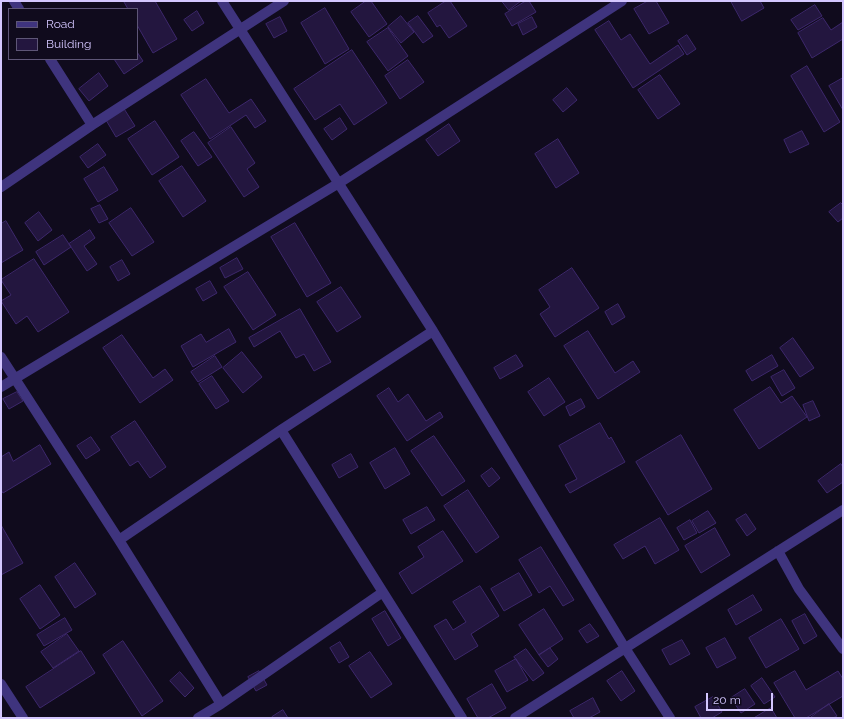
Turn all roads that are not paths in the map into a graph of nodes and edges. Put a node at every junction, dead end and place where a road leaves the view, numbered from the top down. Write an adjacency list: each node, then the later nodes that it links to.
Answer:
1 (222, 1): 4 (street)
2 (284, 1): 4 (street)
3 (622, 1): 7 (street)
4 (240, 29): 6 (street); 7 (street)
5 (51, 60): 6 (street)
6 (92, 125): 8 (street)
7 (339, 183): 9 (street); 11 (street)
8 (1, 187)
9 (433, 331): 13 (street); 18 (street)
10 (1, 356): 11 (street)
11 (15, 379): 12 (street); 15 (street)
12 (1, 387)
13 (281, 430): 15 (street); 17 (street)
14 (843, 510): 16 (street)
15 (118, 540): 21 (street)
16 (778, 551): 18 (street); 19 (street)
17 (383, 592): 21 (street); 24 (street)
18 (625, 648): 25 (street); 26 (street)
19 (843, 649)
20 (1, 684): 22 (street)
21 (221, 704): 23 (street)
22 (23, 718)
23 (198, 718)
24 (462, 718)
25 (515, 718)
26 (670, 718)

